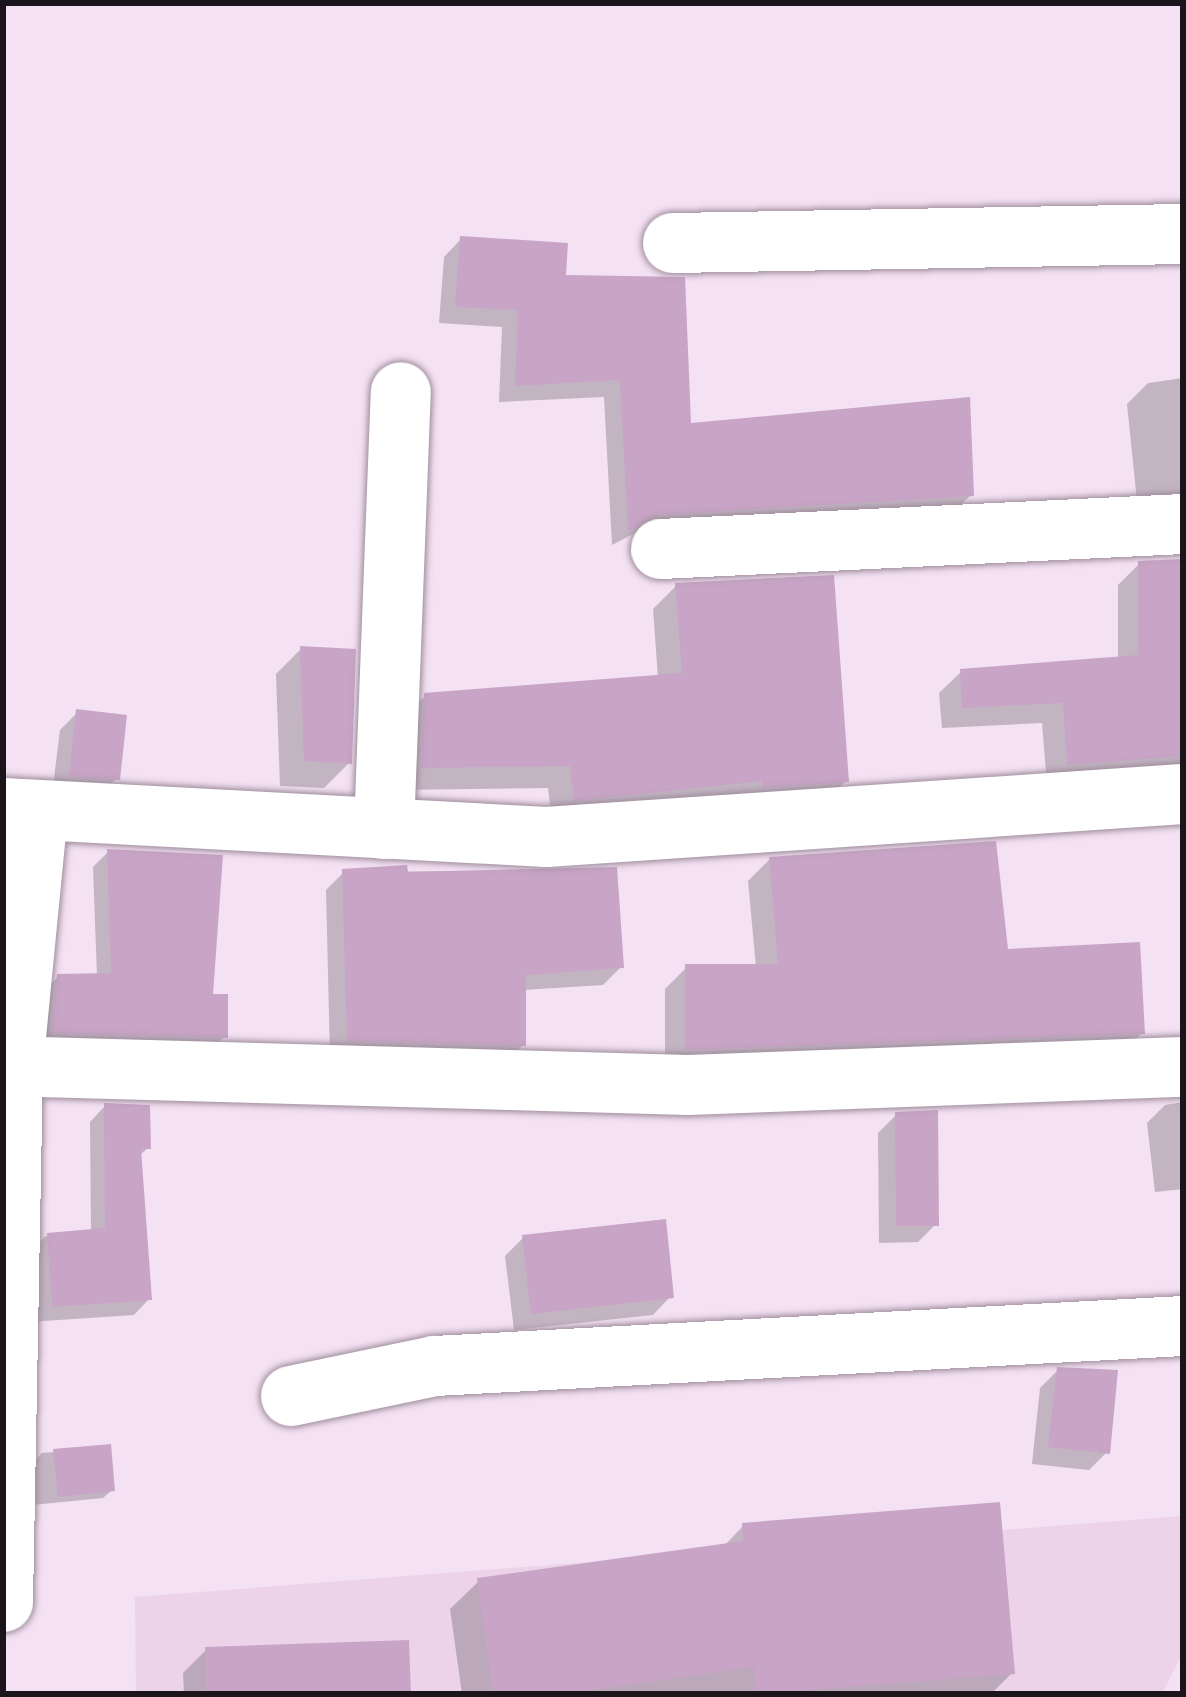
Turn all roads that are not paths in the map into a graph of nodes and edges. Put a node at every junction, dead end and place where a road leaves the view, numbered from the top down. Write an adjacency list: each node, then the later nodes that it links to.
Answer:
1 (1183, 234): 2 (street)
2 (673, 243)
3 (401, 392): 8 (street)
4 (1183, 524): 5 (street)
5 (661, 549)
6 (1183, 794): 8 (street)
7 (20, 810): 8 (street); 9 (street)
8 (384, 829)
9 (8, 1066): 10 (street); 12 (street)
10 (1183, 1067)
11 (1183, 1326): 13 (street)
12 (7, 1341): 14 (street)
13 (291, 1396)
14 (3, 1602)

